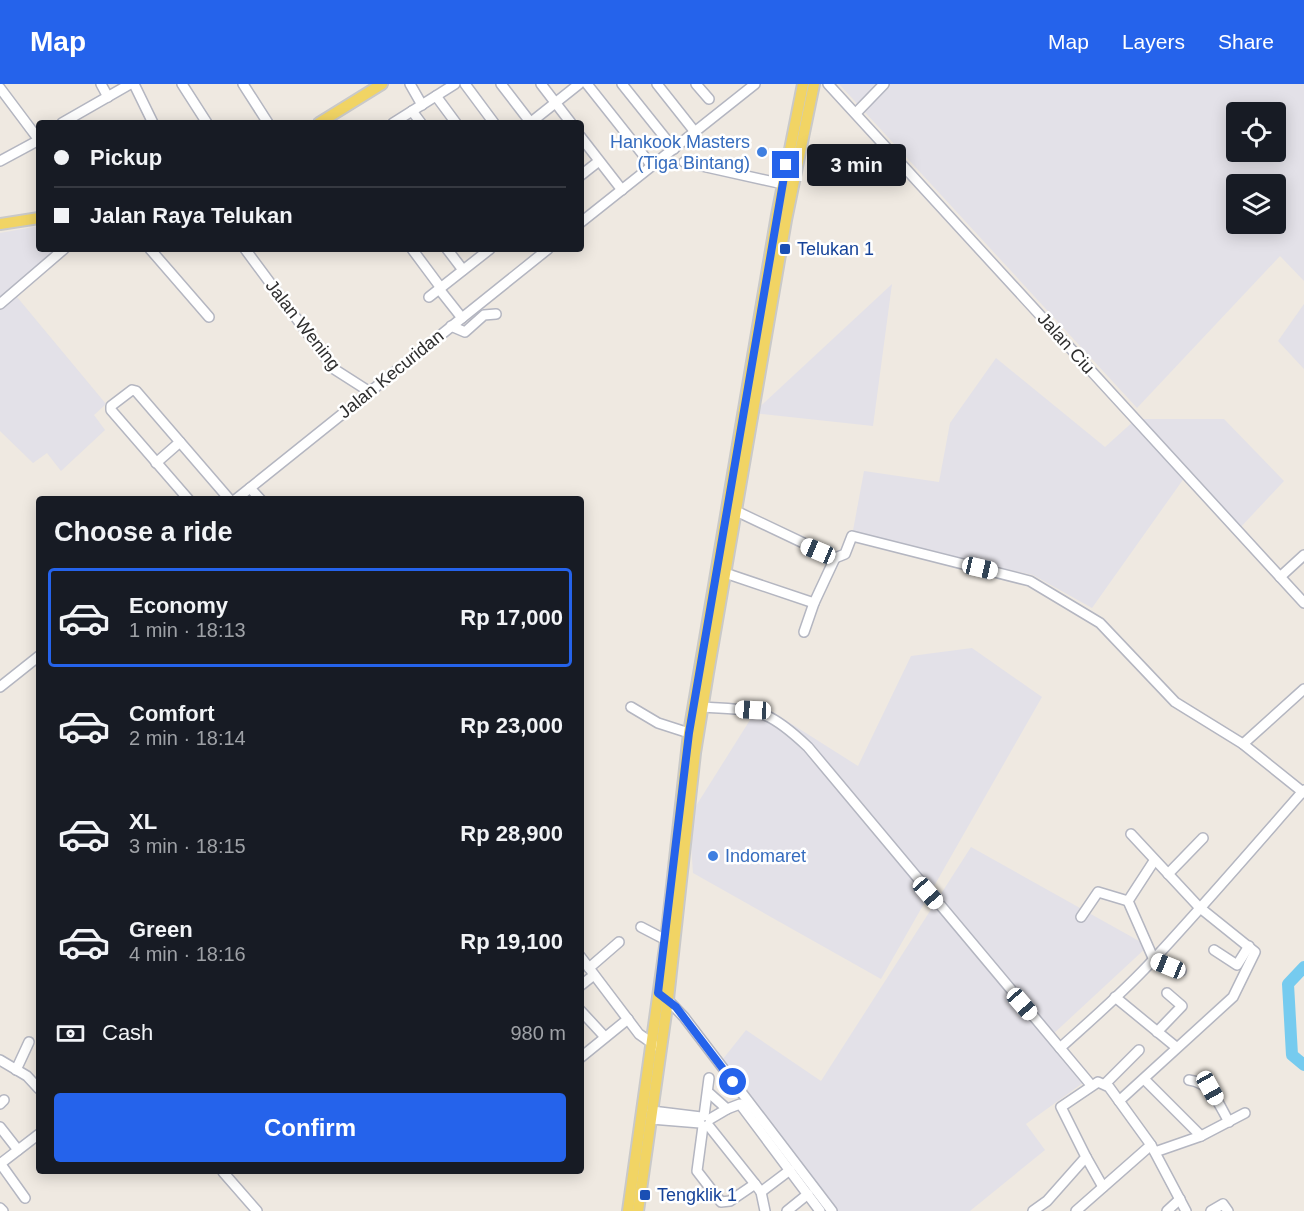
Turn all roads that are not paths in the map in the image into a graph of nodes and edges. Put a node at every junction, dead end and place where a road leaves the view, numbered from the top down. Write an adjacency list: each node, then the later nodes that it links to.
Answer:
1 (6, 84): 22 (street)
2 (101, 84): 26 (street)
3 (132, 84): 26 (street); 35 (street)
4 (182, 84): 36 (street)
5 (243, 84): 37 (street)
6 (382, 84): 38 (main road)
7 (410, 84): 31 (street)
8 (455, 84): 25 (street)
9 (465, 84): 42 (street)
10 (501, 84): 43 (street)
11 (541, 84): 29 (street)
12 (579, 84): 29 (street)
13 (602, 84): 23 (street)
14 (622, 84): 50 (street)
15 (657, 84): 46 (street)
16 (696, 84): 27 (street)
17 (755, 84): 24 (street)
18 (802, 84): 56 (main road)
19 (814, 84): 59 (main road)
20 (828, 84): 33 (street, Jalan Ciu)
21 (884, 84): 33 (street)
22 (0, 88): 28 (street)
23 (590, 88): 54 (street)
24 (743, 88): 46 (street)
25 (436, 96): 31 (street); 41 (street)
26 (108, 97): 34 (street)
27 (709, 99)
28 (9, 100): 30 (street); 47 (street)
29 (555, 103): 44 (street); 45 (street)
30 (0, 105)
31 (422, 105): 32 (street)
32 (412, 111): 39 (street); 40 (street)
33 (856, 113): 90 (street, Jalan Ciu)
34 (67, 120)
35 (151, 120)
36 (205, 120)
37 (266, 120)
38 (324, 120)
39 (398, 120)
40 (419, 120)
41 (454, 120)
42 (492, 120)
43 (529, 120)
44 (535, 120)
45 (569, 120)
46 (695, 132): 50 (street)
47 (36, 136)
48 (584, 141): 52 (street)
49 (36, 142): 51 (street)
50 (674, 149): 54 (street)
51 (0, 161)
52 (599, 161): 55 (street); 57 (street)
53 (684, 162): 56 (street)
54 (652, 166): 57 (street)
55 (584, 173)
56 (783, 184): 59 (main road)
57 (622, 190): 60 (street)
58 (36, 218): 61 (main road)
59 (781, 218): 69 (main road)
60 (584, 220)
61 (0, 224)
62 (61, 252): 73 (street)
63 (153, 252): 75 (street)
64 (247, 252): 78 (street, Jalan Wening)
65 (414, 252): 71 (street)
66 (449, 252): 70 (street)
67 (483, 252): 70 (street)
68 (541, 252): 76 (street, Jalan Kecuridan)
69 (773, 266): 86 (main road); 94 (main road)
70 (464, 270): 71 (street)
71 (440, 289): 72 (street); 76 (street)
72 (429, 297)
73 (0, 304)
74 (496, 314): 77 (street)
75 (209, 317)
76 (462, 318): 77 (street, Jalan Kecuridan)
77 (452, 326): 78 (street, Jalan Kecuridan)
78 (370, 392): 81 (street, Jalan Kecuridan)
79 (180, 442): 80 (street); 80 (street); 83 (street)
80 (156, 463): 82 (street)
81 (250, 488): 84 (street, Jalan Kecuridan); 85 (street)
82 (185, 496)
83 (227, 496)
84 (240, 496)
85 (257, 496)
86 (736, 511): 88 (street); 89 (main road)
87 (1304, 555): 90 (street)
88 (835, 558): 92 (street); 102 (street)
89 (725, 573): 92 (street); 94 (main road)
90 (1280, 577): 91 (street, Jalan Ciu)
91 (1302, 596)
92 (814, 603): 93 (street)
93 (804, 632)
94 (708, 648): 96 (main road)
95 (36, 658): 97 (street)
96 (703, 673): 100 (main road); 101 (main road)
97 (0, 687)
98 (1304, 689): 102 (street)
99 (631, 707): 101 (street)
100 (703, 707): 122 (main road); 131 (street)
101 (689, 733): 112 (main road)
102 (1243, 744): 103 (street)
103 (1303, 792): 109 (street)
104 (1131, 834): 106 (street)
105 (1203, 838): 107 (street)
106 (1154, 861): 107 (street); 108 (street)
107 (1168, 874): 109 (street)
108 (1128, 901): 110 (street); 116 (street)
109 (1199, 907): 114 (street); 116 (street)
110 (1082, 917)
111 (641, 927): 112 (street)
112 (666, 940): 122 (main road)
113 (619, 942): 118 (street)
114 (1249, 946): 115 (street); 130 (street)
115 (1214, 950)
116 (1154, 960): 119 (street); 123 (street)
117 (584, 961): 118 (street)
118 (591, 971): 120 (street); 125 (street)
119 (1181, 971)
120 (584, 981)
121 (1167, 993): 126 (street)
122 (663, 996): 129 (main road); 169 (street)
123 (1115, 997): 126 (street); 131 (street)
124 (584, 1014): 127 (street)
125 (628, 1019): 127 (street); 129 (street)
126 (1157, 1032): 130 (street)
127 (605, 1037): 133 (street)
128 (29, 1042): 135 (street)
129 (655, 1046): 146 (main road); 164 (main road)
130 (1176, 1047): 137 (street)
131 (1060, 1048): 140 (street)
132 (1139, 1050): 139 (street)
133 (584, 1054)
134 (0, 1060): 135 (street)
135 (16, 1070): 141 (street)
136 (709, 1078): 142 (street)
137 (1144, 1079): 143 (street); 151 (street)
138 (1189, 1080): 148 (street)
139 (1106, 1083): 140 (street); 143 (street)
140 (1091, 1085): 154 (street)
141 (36, 1086)
142 (708, 1092): 144 (street); 147 (street)
143 (1119, 1101): 152 (street)
144 (727, 1109): 147 (street); 156 (street)
145 (1245, 1113): 148 (street)
146 (651, 1115): 147 (street); 165 (main road)
147 (704, 1121): 159 (street); 159 (street)
148 (1229, 1122): 151 (street)
149 (0, 1127): 153 (street)
150 (36, 1136): 153 (street)
151 (1201, 1136): 152 (street)
152 (1153, 1149): 158 (street); 162 (street)
153 (18, 1150): 155 (street)
154 (1086, 1157): 158 (street); 170 (street)
155 (0, 1164): 161 (street)
156 (790, 1170): 159 (street); 160 (street)
157 (225, 1174): 163 (street)
158 (1104, 1187): 171 (street)
159 (758, 1188): 166 (street)
160 (808, 1194): 167 (street); 168 (street)
161 (25, 1198)
162 (1179, 1199): 172 (street); 173 (street)
163 (257, 1211)
164 (628, 1211)
165 (638, 1211)
166 (765, 1211)
167 (787, 1211)
168 (820, 1211)
169 (832, 1211)
170 (1033, 1211)
171 (1076, 1211)
172 (1167, 1211)
173 (1186, 1211)
174 (1211, 1211): 175 (street)
175 (1228, 1211)

